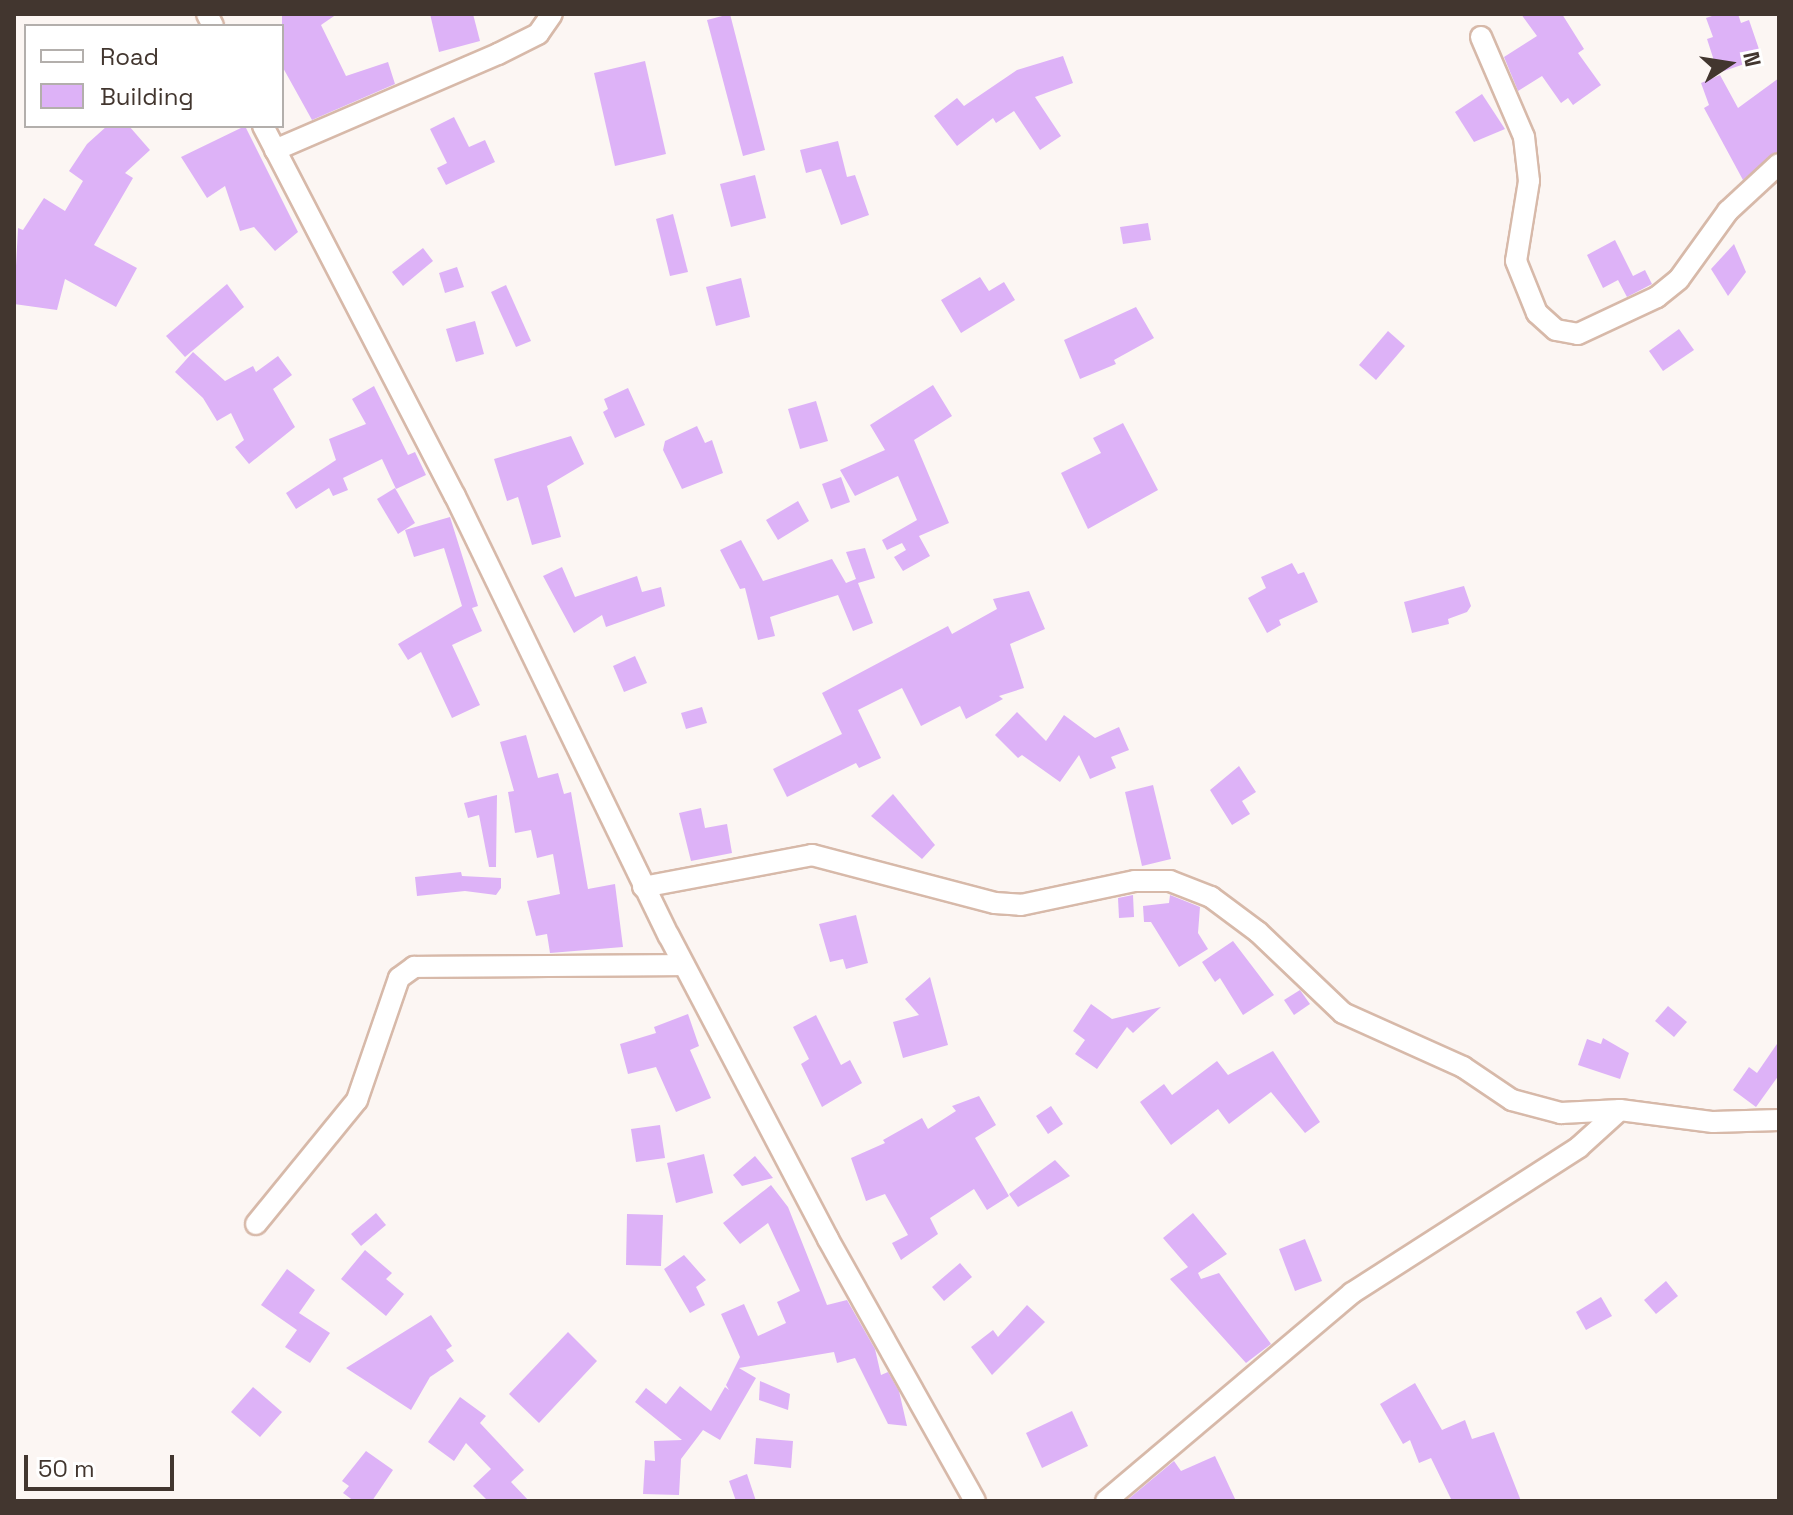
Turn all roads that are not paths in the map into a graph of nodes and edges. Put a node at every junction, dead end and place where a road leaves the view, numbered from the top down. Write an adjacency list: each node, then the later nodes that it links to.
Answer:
1 (552, 14): 4 (street)
2 (1481, 37): 5 (street)
3 (264, 128): 4 (street)
4 (275, 150): 6 (street)
5 (1779, 164)
6 (643, 887): 7 (street); 8 (street)
7 (683, 965): 10 (street); 11 (street)
8 (1620, 1110): 9 (street); 12 (street)
9 (1779, 1120)
10 (256, 1224)
11 (975, 1501)
12 (1106, 1501)

